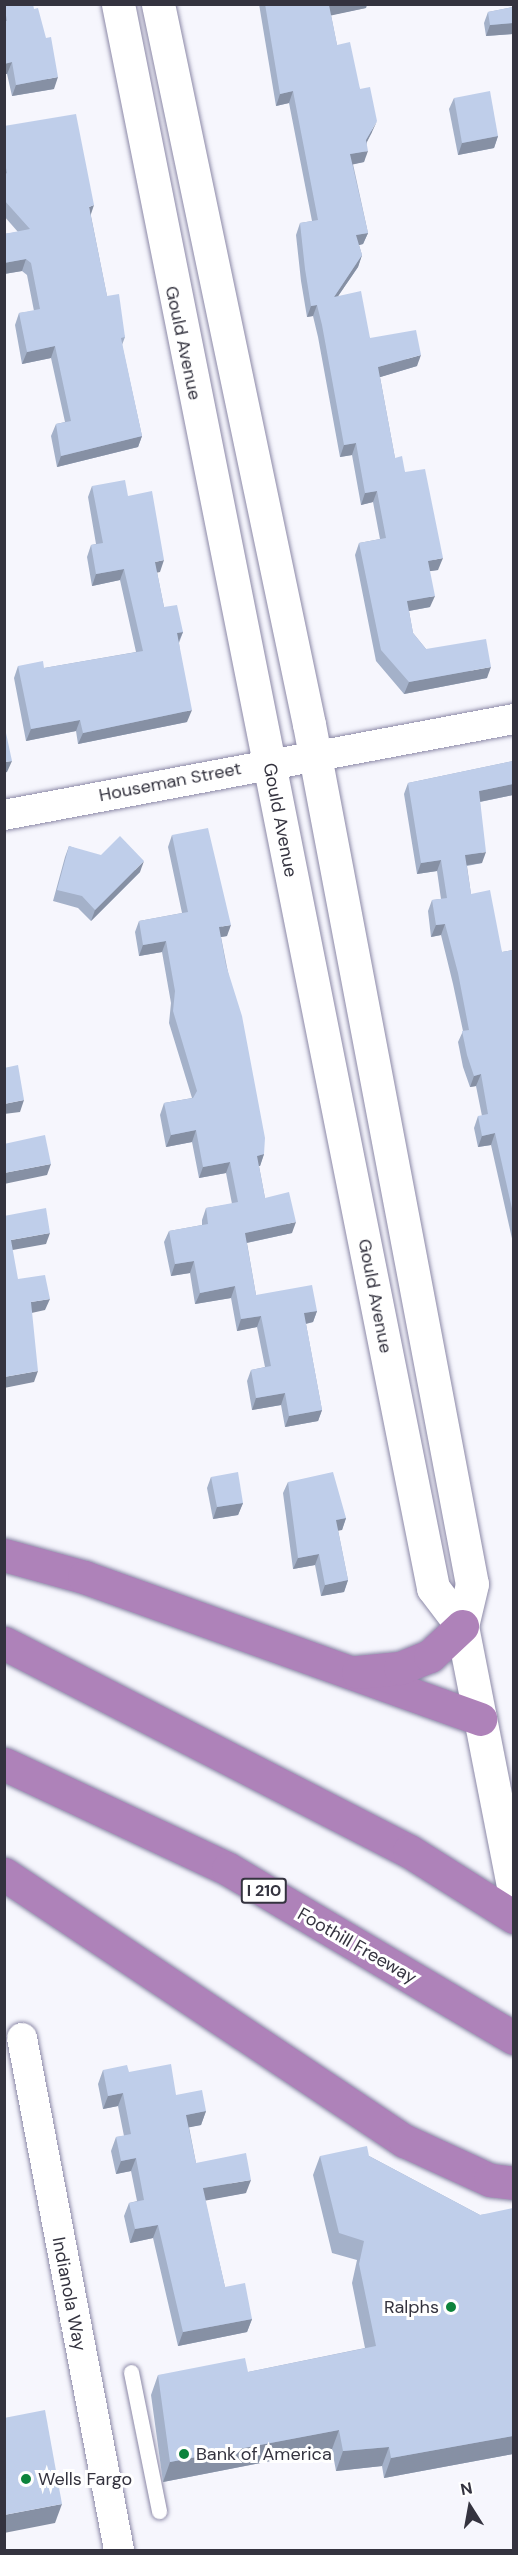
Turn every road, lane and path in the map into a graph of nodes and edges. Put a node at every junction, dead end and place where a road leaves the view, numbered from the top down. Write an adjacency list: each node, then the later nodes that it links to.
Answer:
1 (118, 4): 5 (street, Gould Avenue)
2 (158, 4): 4 (street, Gould Avenue)
3 (513, 719): 4 (street, Houseman Street)
4 (315, 755): 5 (street, Houseman Street); 8 (street, Gould Avenue)
5 (269, 763): 6 (street, Houseman Street); 8 (street, Gould Avenue)
6 (4, 815)
7 (4, 1555): 10 (highway)
8 (462, 1626): 10 (highway); 11 (street, Gould Avenue)
9 (4, 1643): 15 (highway)
10 (347, 1672): 11 (highway)
11 (480, 1719): 14 (street, Gould Avenue)
12 (4, 1764): 17 (highway, Foothill Freeway / I 210)
13 (4, 1874): 18 (highway)
14 (513, 1892)
15 (513, 1917)
16 (21, 2038): 21 (street, Indianola Way)
17 (513, 2038)
18 (513, 2183)
19 (131, 2372): 20 (lane)
20 (159, 2511)
21 (119, 2550)

